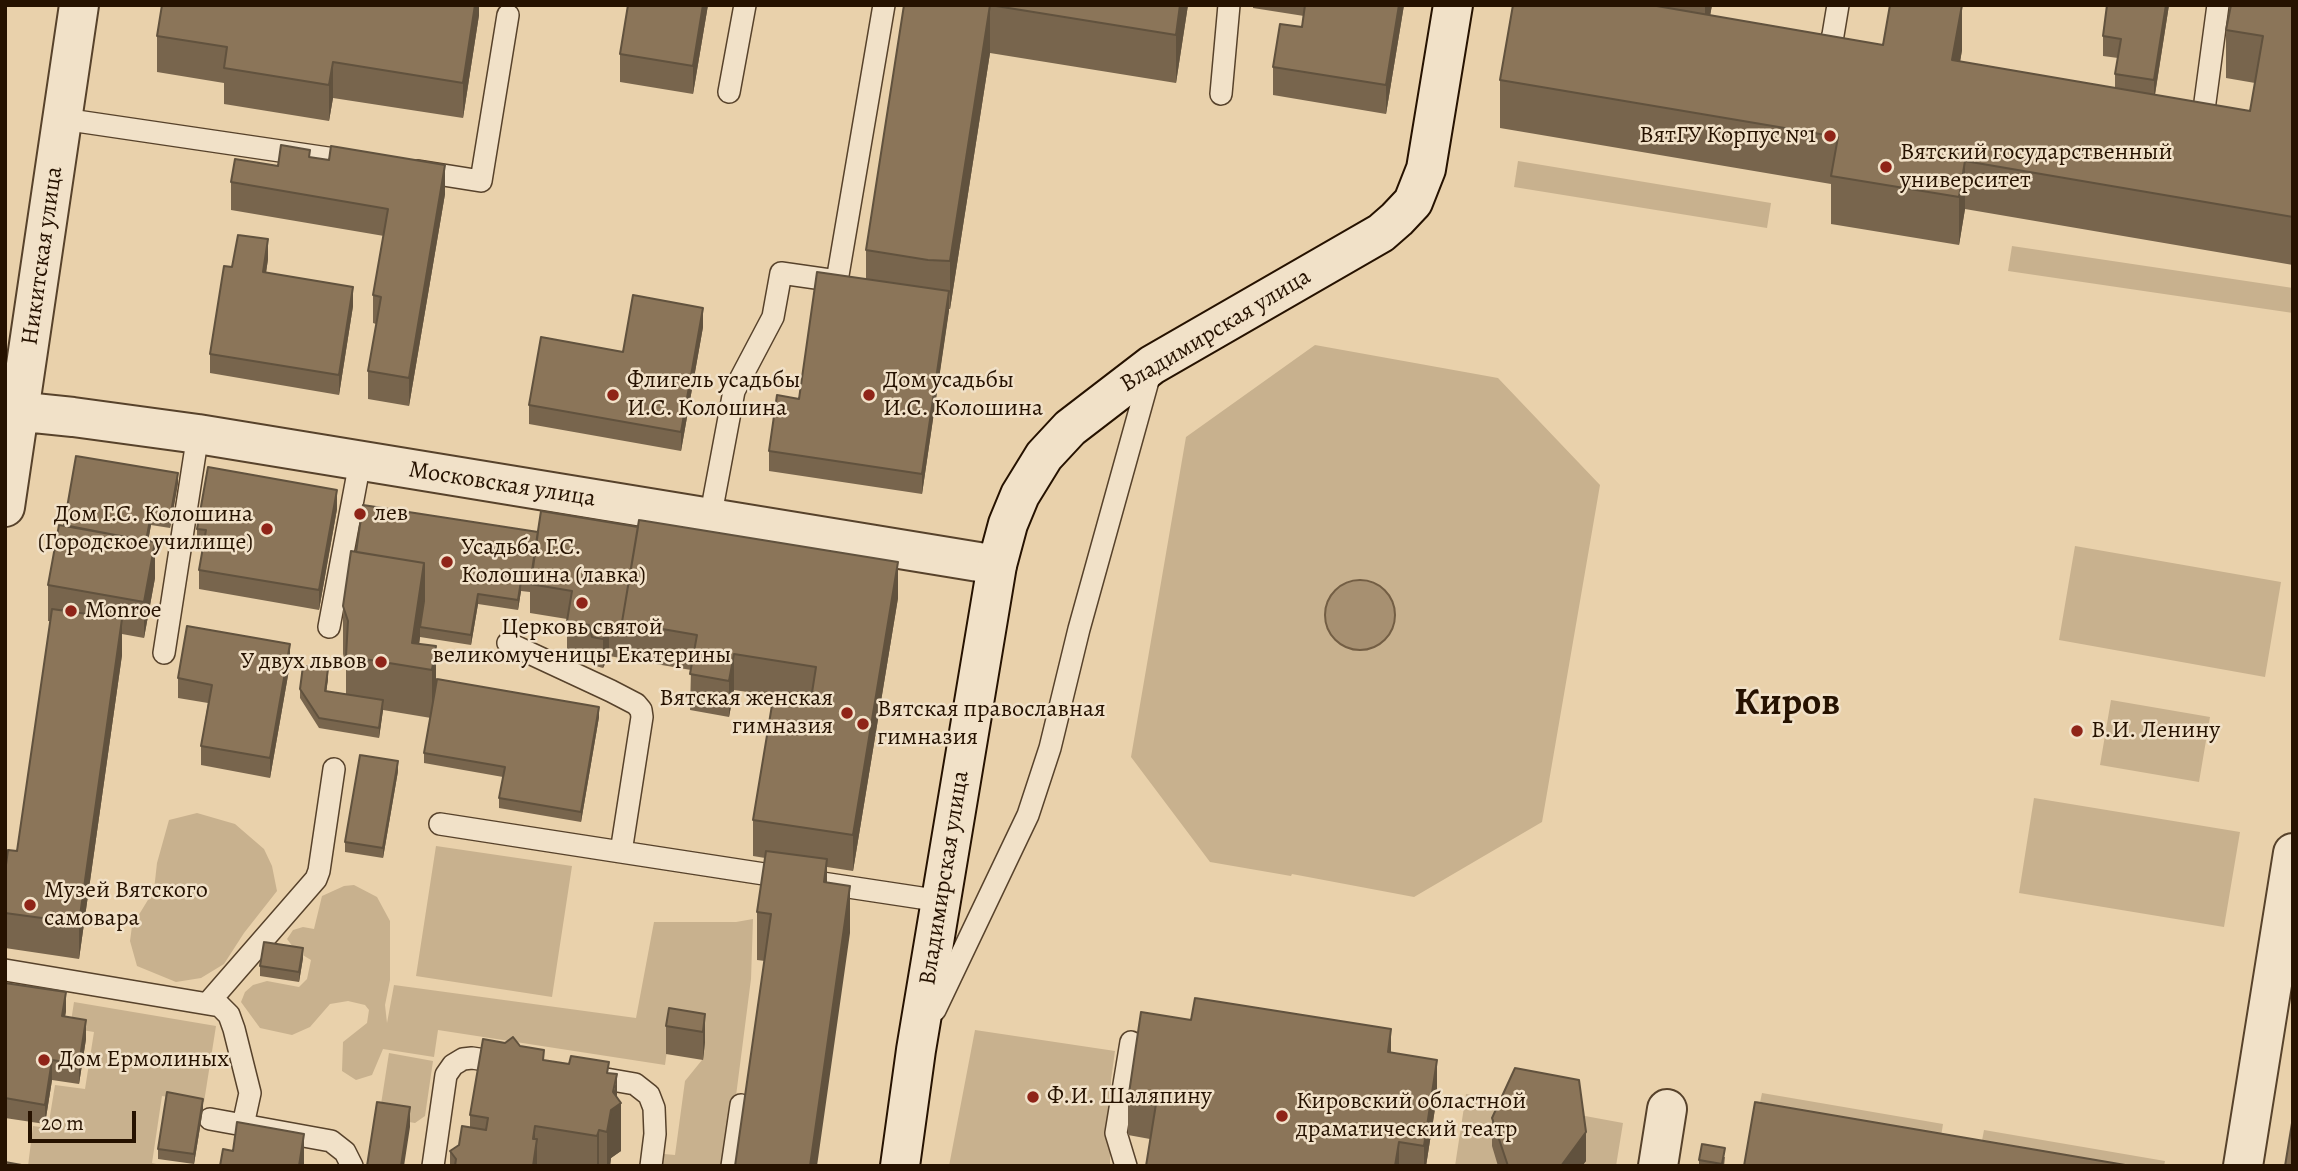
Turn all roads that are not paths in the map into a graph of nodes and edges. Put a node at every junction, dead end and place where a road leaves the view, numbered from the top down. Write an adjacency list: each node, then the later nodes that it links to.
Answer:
1 (79, 5): 12 (street, Никитская улица)
2 (746, 5): 10 (lane)
3 (884, 5): 21 (lane)
4 (1229, 5): 11 (lane)
5 (1453, 5): 16 (street, Владимирская улица)
6 (1838, 5): 9 (lane)
7 (2218, 5): 13 (lane)
8 (508, 15): 15 (lane)
9 (1798, 57)
10 (729, 92)
11 (1221, 94)
12 (63, 119): 14 (lane); 17 (street, Никитская улица)
13 (2187, 131)
14 (375, 165)
15 (402, 169)
16 (1152, 365): 22 (street, Владимирская улица); 34 (lane)
17 (12, 411): 18 (street, Московская улица); 20 (street, Никитская улица)
18 (198, 434): 19 (street, Московская улица); 25 (lane)
19 (360, 462): 21 (street, Московская улица); 23 (lane)
20 (5, 507)
21 (710, 519): 22 (street, Московская улица)
22 (997, 565): 30 (street, Владимирская улица)
23 (330, 627)
24 (508, 643): 28 (lane)
25 (164, 653)
26 (334, 769): 32 (lane)
27 (440, 824): 28 (lane)
28 (621, 852): 30 (lane)
29 (2293, 853): 36 (street)
30 (941, 901): 34 (street, Владимирская улица)
31 (5, 970): 32 (lane)
32 (208, 1003): 41 (lane)
33 (1131, 1042): 47 (lane)
34 (916, 1050): 46 (street, Владимирская улица)
35 (526, 1067): 43 (lane)
36 (2276, 1071): 49 (street)
37 (567, 1073): 44 (lane)
38 (741, 1105): 45 (lane)
39 (1667, 1109): 48 (street)
40 (210, 1119): 41 (lane)
41 (243, 1125): 42 (lane)
42 (352, 1166)
43 (433, 1166)
44 (651, 1166)
45 (732, 1166)
46 (900, 1166)
47 (1126, 1166)
48 (1658, 1166)
49 (2243, 1166)

